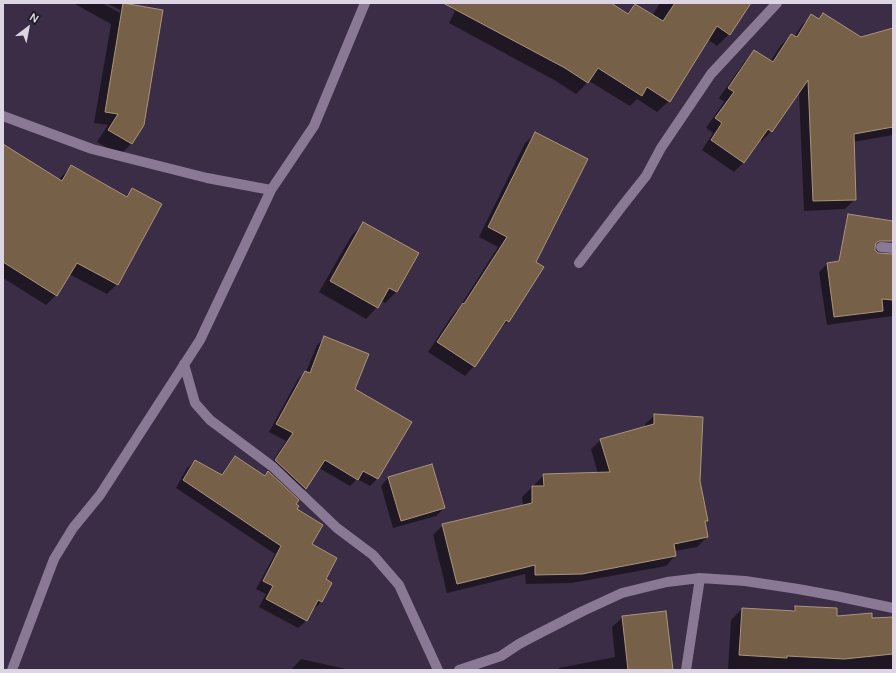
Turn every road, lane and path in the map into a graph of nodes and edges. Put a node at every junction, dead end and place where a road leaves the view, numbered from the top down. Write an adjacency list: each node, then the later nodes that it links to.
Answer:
1 (365, 3): 4 (street)
2 (776, 3): 7 (street)
3 (3, 116): 4 (street)
4 (271, 190): 8 (street)
5 (881, 247): 6 (street)
6 (893, 248)
7 (579, 263)
8 (184, 364): 11 (street); 12 (street)
9 (700, 578): 10 (street); 13 (street); 14 (street)
10 (893, 608)
11 (12, 670)
12 (438, 670)
13 (459, 670)
14 (686, 670)

